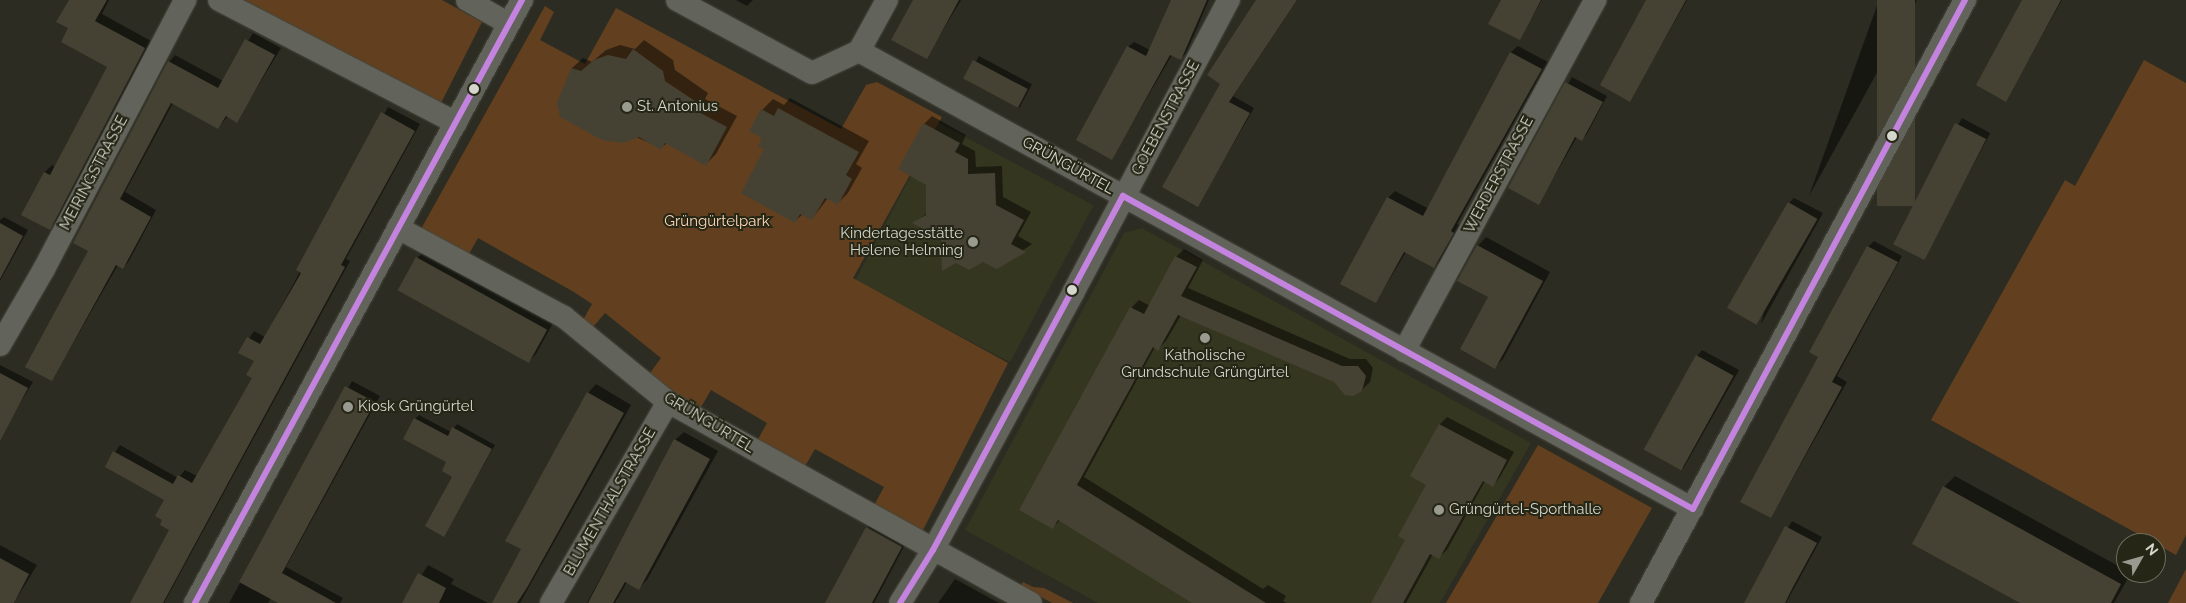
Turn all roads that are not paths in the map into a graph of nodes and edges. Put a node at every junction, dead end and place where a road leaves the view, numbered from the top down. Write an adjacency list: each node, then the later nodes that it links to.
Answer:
1 (185, 0): 15 (street, MEIRINGSTRASSE)
2 (219, 0): 12 (street)
3 (467, 0): 10 (street)
4 (522, 0): 10 (street)
5 (677, 0): 11 (street)
6 (887, 0): 11 (street)
7 (1229, 0): 13 (street, GOEBENSTRASSE)
8 (1594, 0): 16 (street, WERDERSTRASSE)
9 (1965, 0): 18 (street)
10 (509, 24): 12 (street)
11 (859, 51): 13 (street, GRÜNGÜRTEL)
12 (456, 123): 14 (street)
13 (1123, 196): 16 (street, GRÜNGÜRTEL); 19 (street, GOEBENSTRASSE)
14 (398, 228): 17 (street, GRÜNGÜRTEL); 20 (street)
15 (0, 344)
16 (1404, 351): 18 (street, GRÜNGÜRTEL)
17 (668, 402): 19 (street, GRÜNGÜRTEL); 21 (street, BLUMENTHALSTRASSE)
18 (1693, 510): 24 (street)
19 (932, 550): 22 (street, GOEBENSTRASSE); 23 (street, GRÜNGÜRTEL)
20 (195, 603)
21 (551, 603)
22 (900, 603)
23 (1031, 603)
24 (1641, 603)

